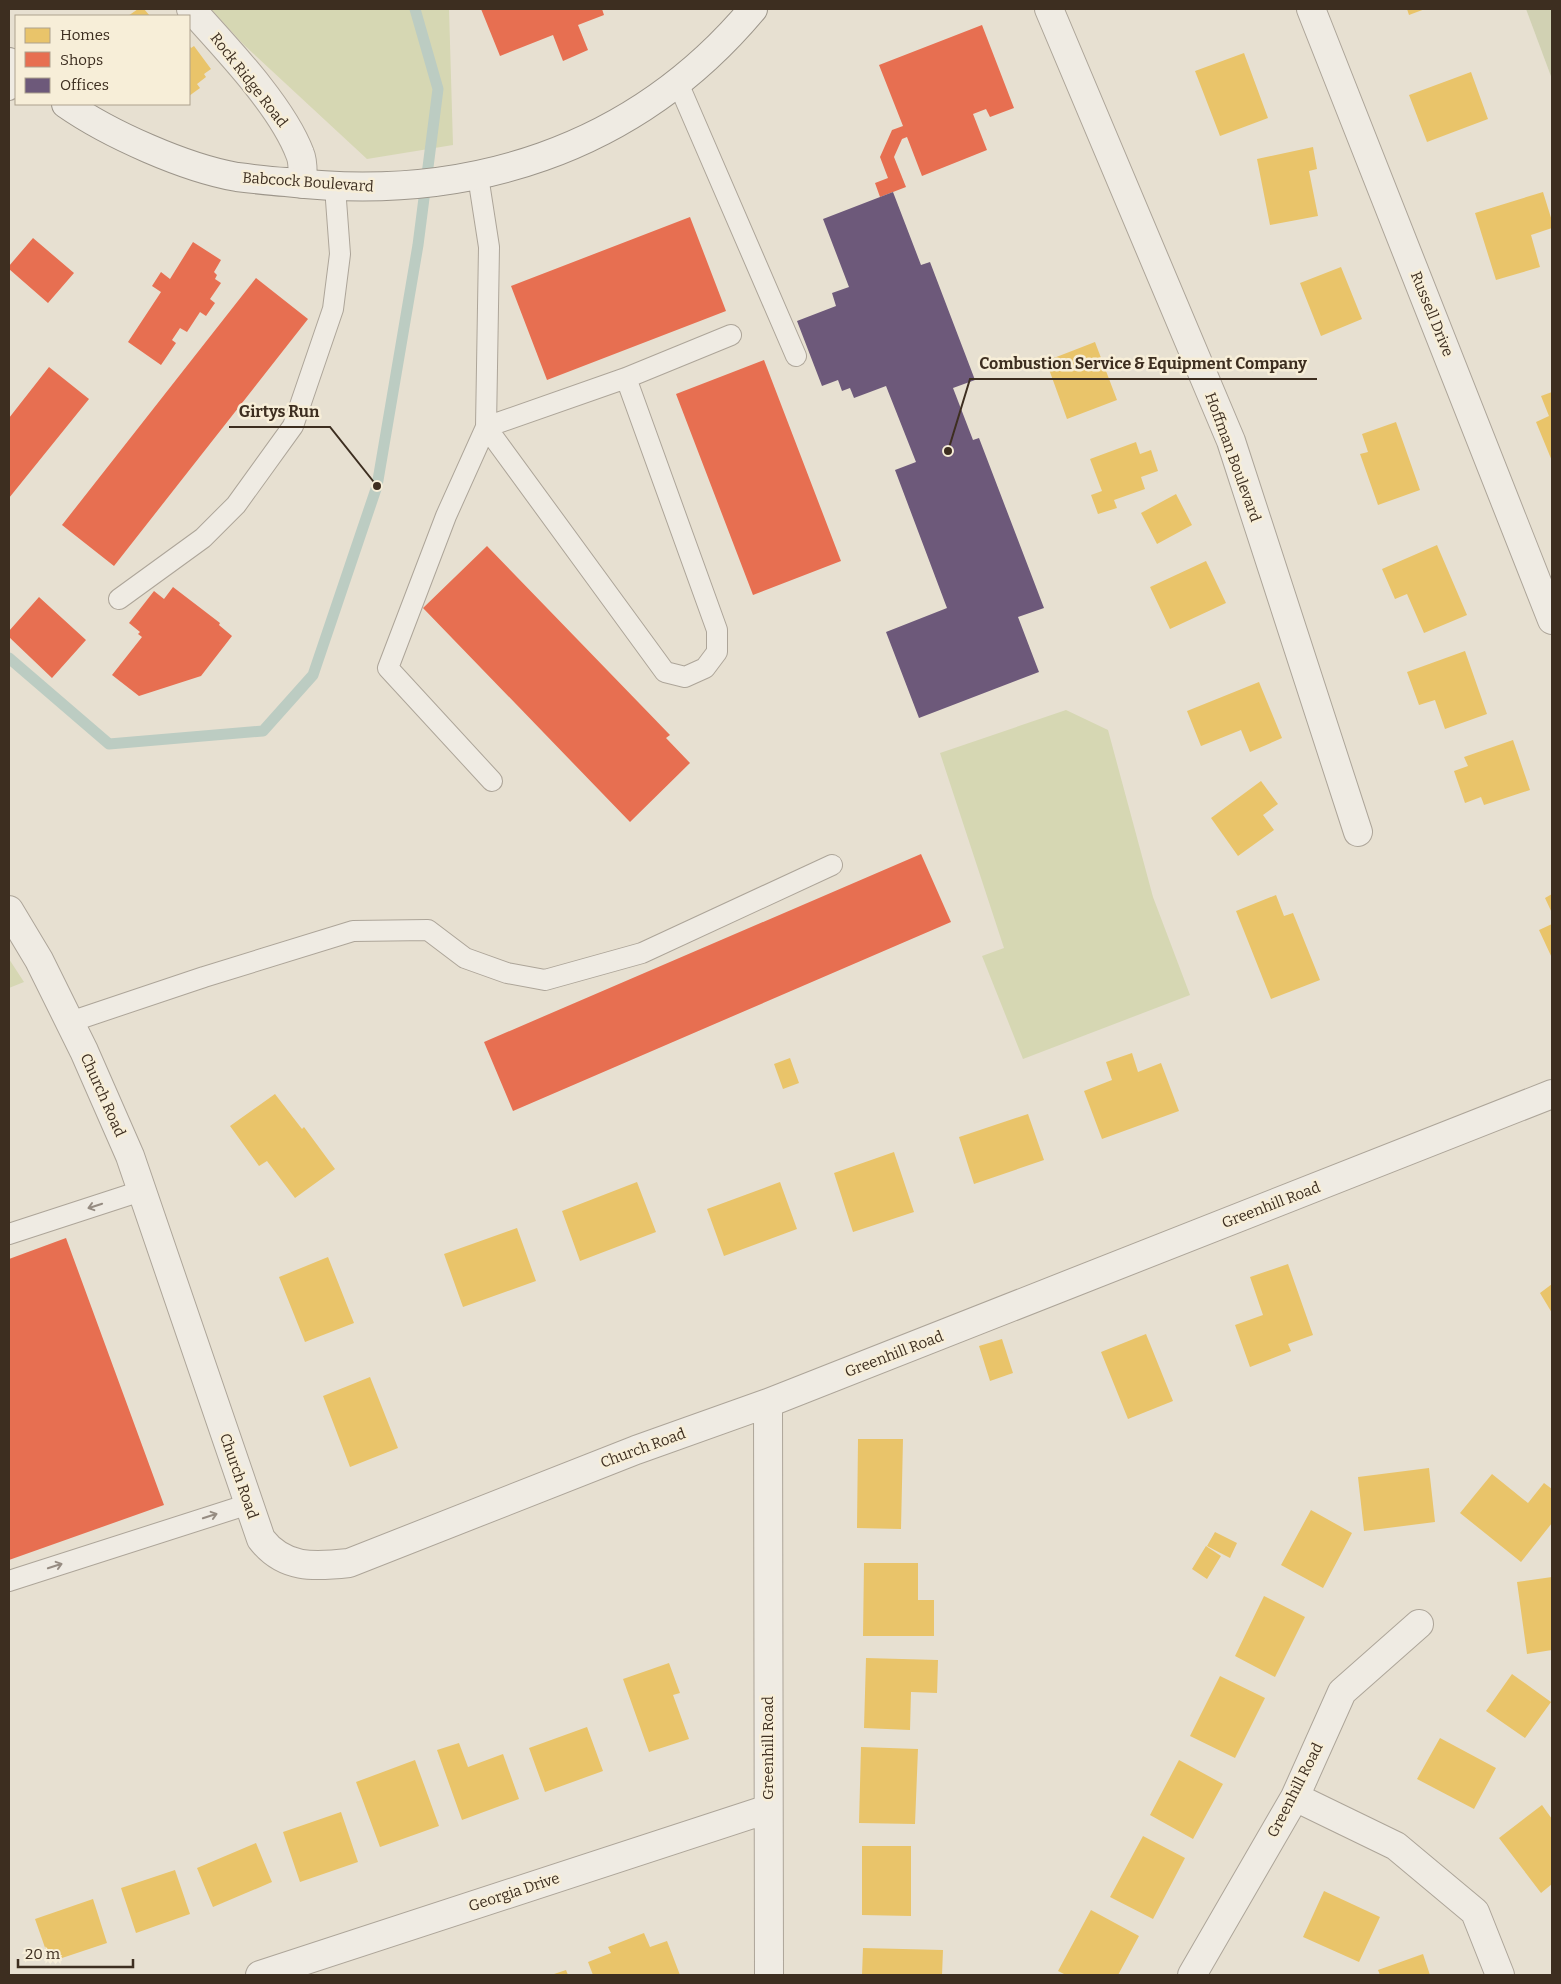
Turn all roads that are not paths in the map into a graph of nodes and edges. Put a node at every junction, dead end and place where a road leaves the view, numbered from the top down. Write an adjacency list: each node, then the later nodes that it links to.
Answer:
1 (192, 9): 8 (street, Rock Ridge Road)
2 (753, 9): 5 (street, Babcock Boulevard)
3 (1048, 9): 17 (street, Hoffman Boulevard)
4 (1311, 9): 15 (street, Russell Drive)
5 (678, 82): 7 (street, Babcock Boulevard); 11 (lane)
6 (67, 105): 8 (street, Babcock Boulevard)
7 (466, 179): 9 (street, Babcock Boulevard); 13 (lane)
8 (303, 184): 9 (street, Babcock Boulevard)
9 (348, 188): 14 (lane)
10 (732, 336): 12 (lane)
11 (796, 356)
12 (626, 378): 13 (lane); 13 (lane)
13 (486, 427): 16 (lane)
14 (119, 599)
15 (1552, 620)
16 (492, 781)
17 (1358, 832)
18 (832, 865): 20 (lane)
19 (9, 910): 20 (street, Church Road)
20 (70, 1022): 22 (street, Church Road)
21 (1552, 1094): 24 (street, Greenhill Road)
22 (142, 1191): 23 (lane, one-way to 23); 25 (street, Church Road)
23 (9, 1234)
24 (768, 1403): 25 (street, Church Road); 29 (street, Greenhill Road)
25 (249, 1504): 26 (lane, one-way to 25)
26 (9, 1581)
27 (1419, 1624): 28 (street, Greenhill Road)
28 (1295, 1797): 32 (street, Greenhill Road); 33 (street)
29 (768, 1810): 30 (street, Georgia Drive); 31 (street, Greenhill Road)
30 (260, 1975)
31 (769, 1975)
32 (1192, 1975)
33 (1500, 1975)

